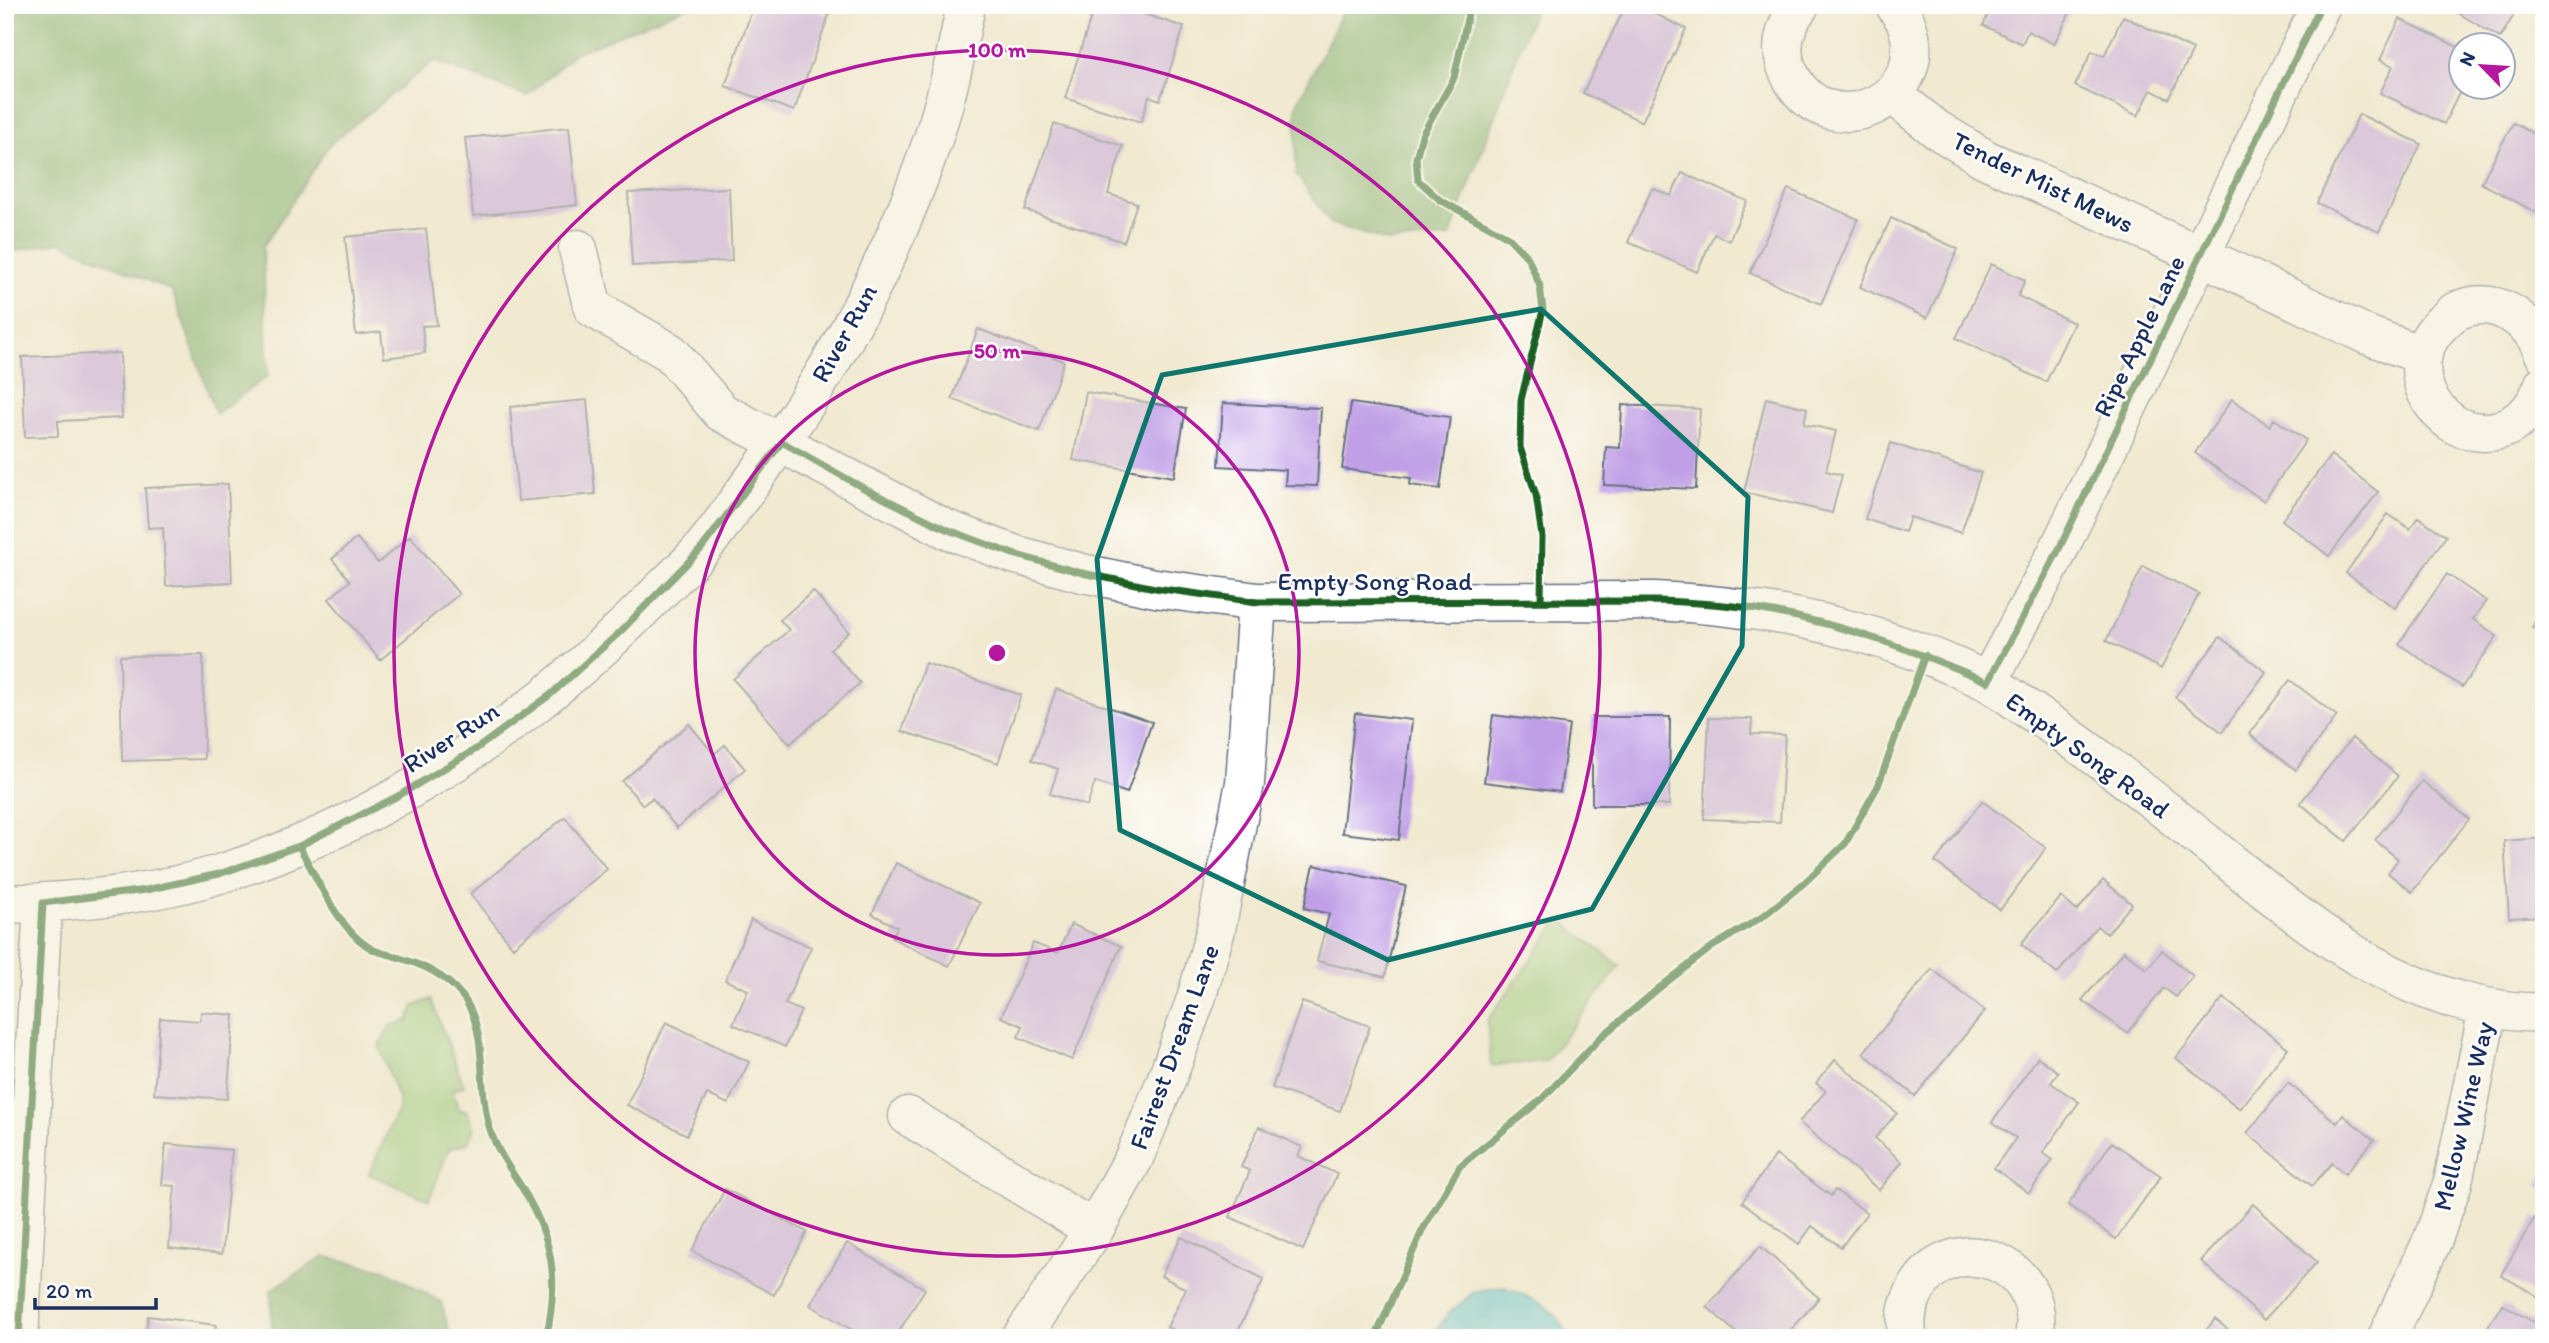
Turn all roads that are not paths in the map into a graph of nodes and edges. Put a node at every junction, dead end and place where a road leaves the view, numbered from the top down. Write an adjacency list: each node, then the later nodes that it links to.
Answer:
1 (966, 5): 11 (street, River Run)
2 (1800, 5): 5 (street)
3 (1895, 5): 5 (street)
4 (2321, 5): 7 (street, Ripe Apple Lane)
5 (1892, 94): 7 (street, Tender Mist Mews)
6 (578, 249): 11 (street, Empty Song Road)
7 (2202, 256): 9 (street, Tender Mist Mews); 13 (street, Ripe Apple Lane)
8 (2544, 354): 9 (street)
9 (2421, 355): 10 (street)
10 (2544, 384)
11 (782, 442): 12 (street, Empty Song Road); 14 (street, River Run)
12 (1258, 601): 13 (street, Empty Song Road); 19 (street, Fairest Dream Lane)
13 (1987, 682): 16 (street, Empty Song Road)
14 (43, 903): 15 (street, River Run); 20 (street)
15 (5, 904)
16 (2488, 1009): 17 (street, Empty Song Road); 24 (street, Mellow Wine Way)
17 (2544, 1012)
18 (908, 1116): 19 (street)
19 (1094, 1230): 21 (street, Fairest Dream Lane)
20 (19, 1338)
21 (1021, 1338)
22 (1908, 1338): 23 (street)
23 (2034, 1338)
24 (2387, 1338)

